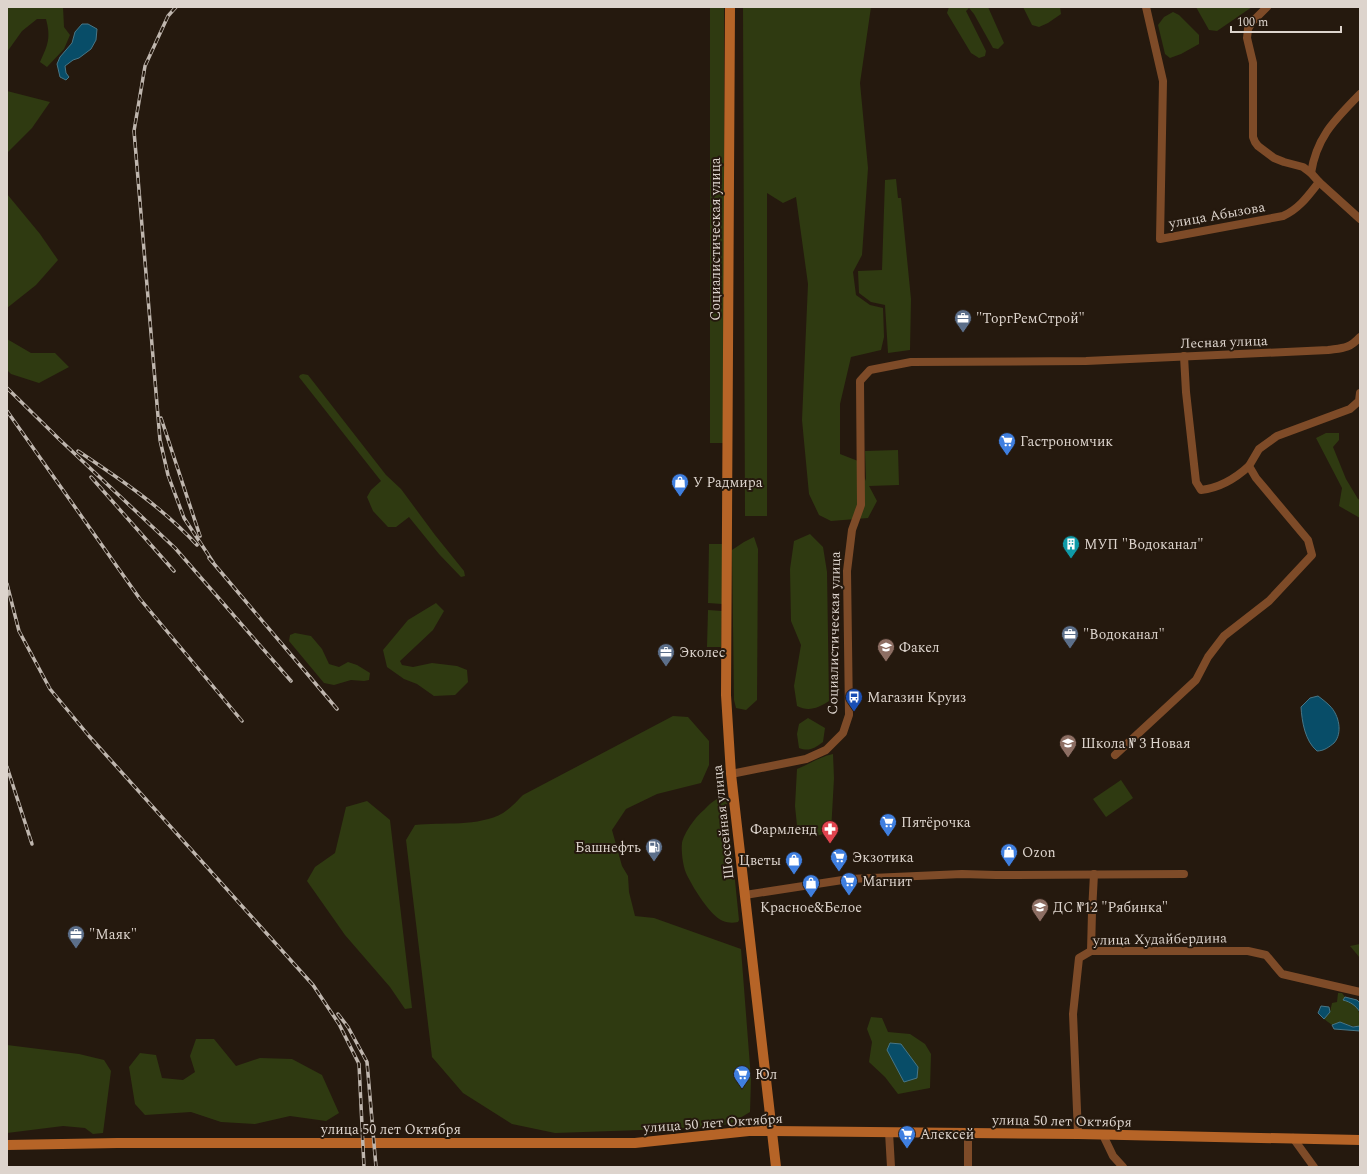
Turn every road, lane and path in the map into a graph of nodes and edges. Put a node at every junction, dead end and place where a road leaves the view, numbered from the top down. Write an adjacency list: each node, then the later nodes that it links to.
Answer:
1 (730, 7): 15 (main road, Социалистическая улица)
2 (1146, 7): 6 (street, улица Абызова)
3 (1267, 7): 5 (street)
4 (1360, 94): 5 (street)
5 (1311, 173): 6 (street)
6 (1319, 182): 7 (street)
7 (1360, 219)
8 (1360, 337): 9 (street)
9 (1353, 345): 10 (street); 11 (street, Лесная улица)
10 (1360, 351)
11 (1184, 356): 12 (street, Лесная улица); 14 (street)
12 (1086, 361): 17 (street, Социалистическая улица)
13 (1360, 392): 14 (street)
14 (1249, 466): 16 (street)
15 (728, 471): 17 (main road, Шоссейная улица)
16 (1116, 755)
17 (731, 774): 20 (main road, Шоссейная улица)
18 (1094, 874): 19 (street); 20 (street); 21 (street)
19 (1184, 874)
20 (745, 895): 23 (main road, Шоссейная улица)
21 (1091, 951): 22 (street, улица Худайбердина); 26 (street, улица Худайбердина)
22 (1360, 992)
23 (773, 1131): 24 (main road, улица 50 лет Октября); 30 (main road, улица 50 лет Октября); 31 (main road, Шоссейная улица)
24 (889, 1132): 25 (main road, улица 50 лет Октября); 32 (street)
25 (968, 1133): 26 (main road, улица 50 лет Октября); 33 (street)
26 (1078, 1134): 27 (main road, улица 50 лет Октября)
27 (1103, 1135): 28 (main road, улица 50 лет Октября); 34 (street)
28 (1293, 1138): 29 (main road, улица 50 лет Октября); 35 (street)
29 (1360, 1140)
30 (7, 1145)
31 (776, 1167)
32 (891, 1167)
33 (968, 1167)
34 (1123, 1167)
35 (1314, 1167)

